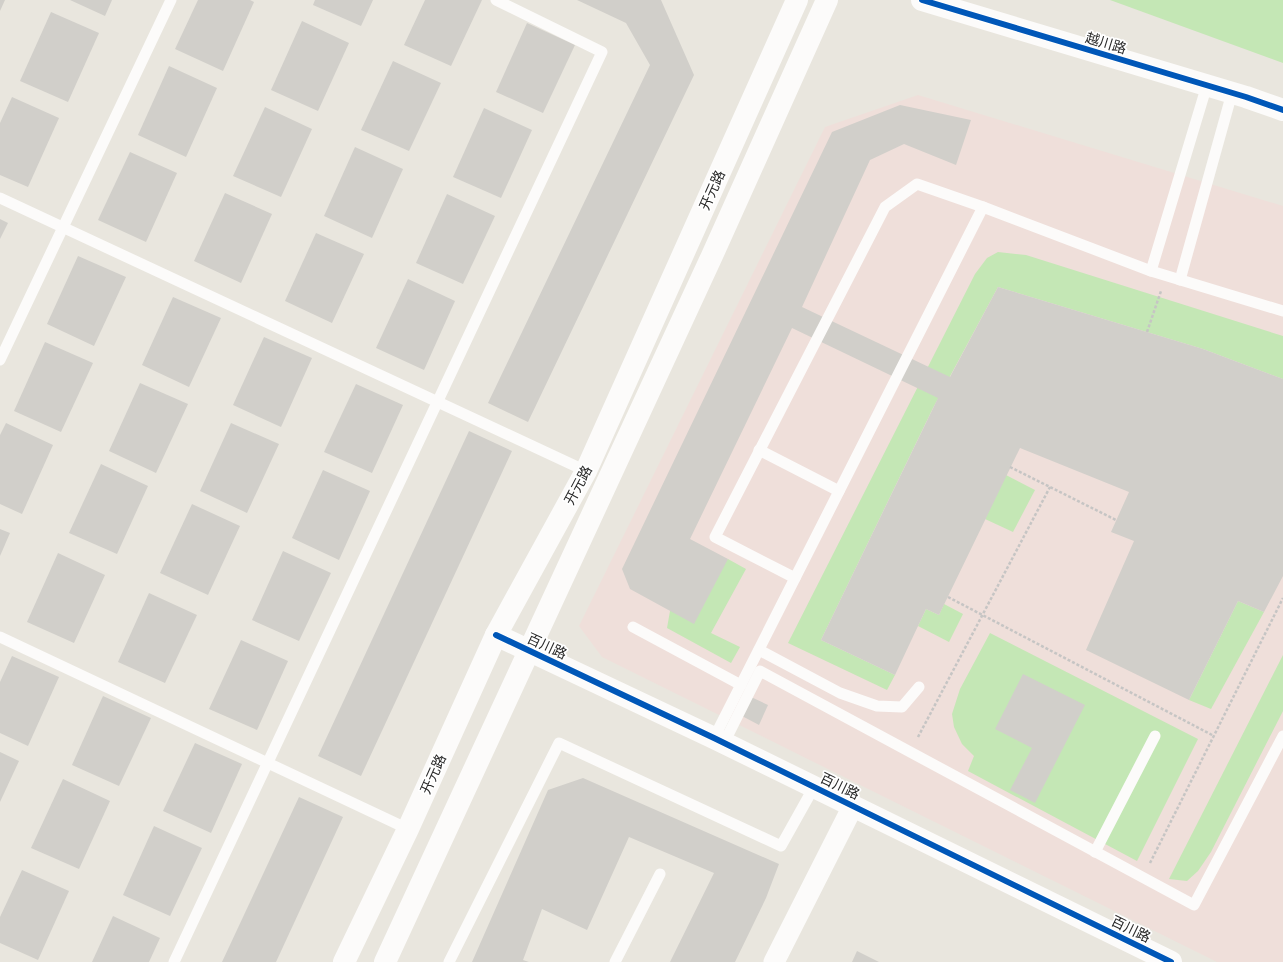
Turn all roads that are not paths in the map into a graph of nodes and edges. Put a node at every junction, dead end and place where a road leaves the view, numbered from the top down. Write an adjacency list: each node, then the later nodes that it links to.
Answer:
1 (171, 0): 11 (lane)
2 (496, 0): 16 (lane)
3 (797, 0): 18 (main road, 开元路)
4 (827, 0): 24 (main road, 开元路)
5 (922, 0): 6 (main road, 越川路)
6 (1207, 85): 7 (main road, 越川路); 12 (lane)
7 (1232, 93): 8 (main road, 越川路); 13 (lane)
8 (1283, 110)
9 (0, 198): 11 (lane)
10 (984, 207): 12 (lane); 17 (lane); 19 (lane)
11 (63, 228): 15 (lane); 16 (lane)
12 (1151, 271): 13 (lane)
13 (1180, 280): 14 (lane)
14 (1283, 310)
15 (0, 360)
16 (437, 402): 18 (lane); 31 (lane)
17 (759, 450): 19 (lane); 20 (lane)
18 (586, 471): 22 (main road, 开元路)
19 (839, 491): 20 (lane)
20 (796, 578): 25 (lane)
21 (633, 627): 26 (lane)
22 (496, 635): 24 (main road, 百川路); 34 (main road, 开元路)
23 (0, 637): 31 (lane)
24 (529, 650): 30 (main road, 百川路); 39 (main road, 开元路)
25 (759, 650): 26 (lane); 27 (lane)
26 (741, 686): 30 (lane)
27 (919, 687)
28 (1155, 736): 35 (lane)
29 (1283, 736): 35 (lane)
30 (719, 741): 32 (main road, 百川路); 35 (lane)
31 (268, 763): 34 (lane); 37 (lane)
32 (814, 787): 33 (main road, 百川路); 40 (lane)
33 (853, 806): 42 (street); 43 (main road, 百川路)
34 (408, 829): 38 (main road, 开元路)
35 (1095, 852)
36 (660, 874): 41 (lane)
37 (174, 962)
38 (344, 962)
39 (385, 962)
40 (449, 962)
41 (615, 962)
42 (774, 962)
43 (1171, 962)

